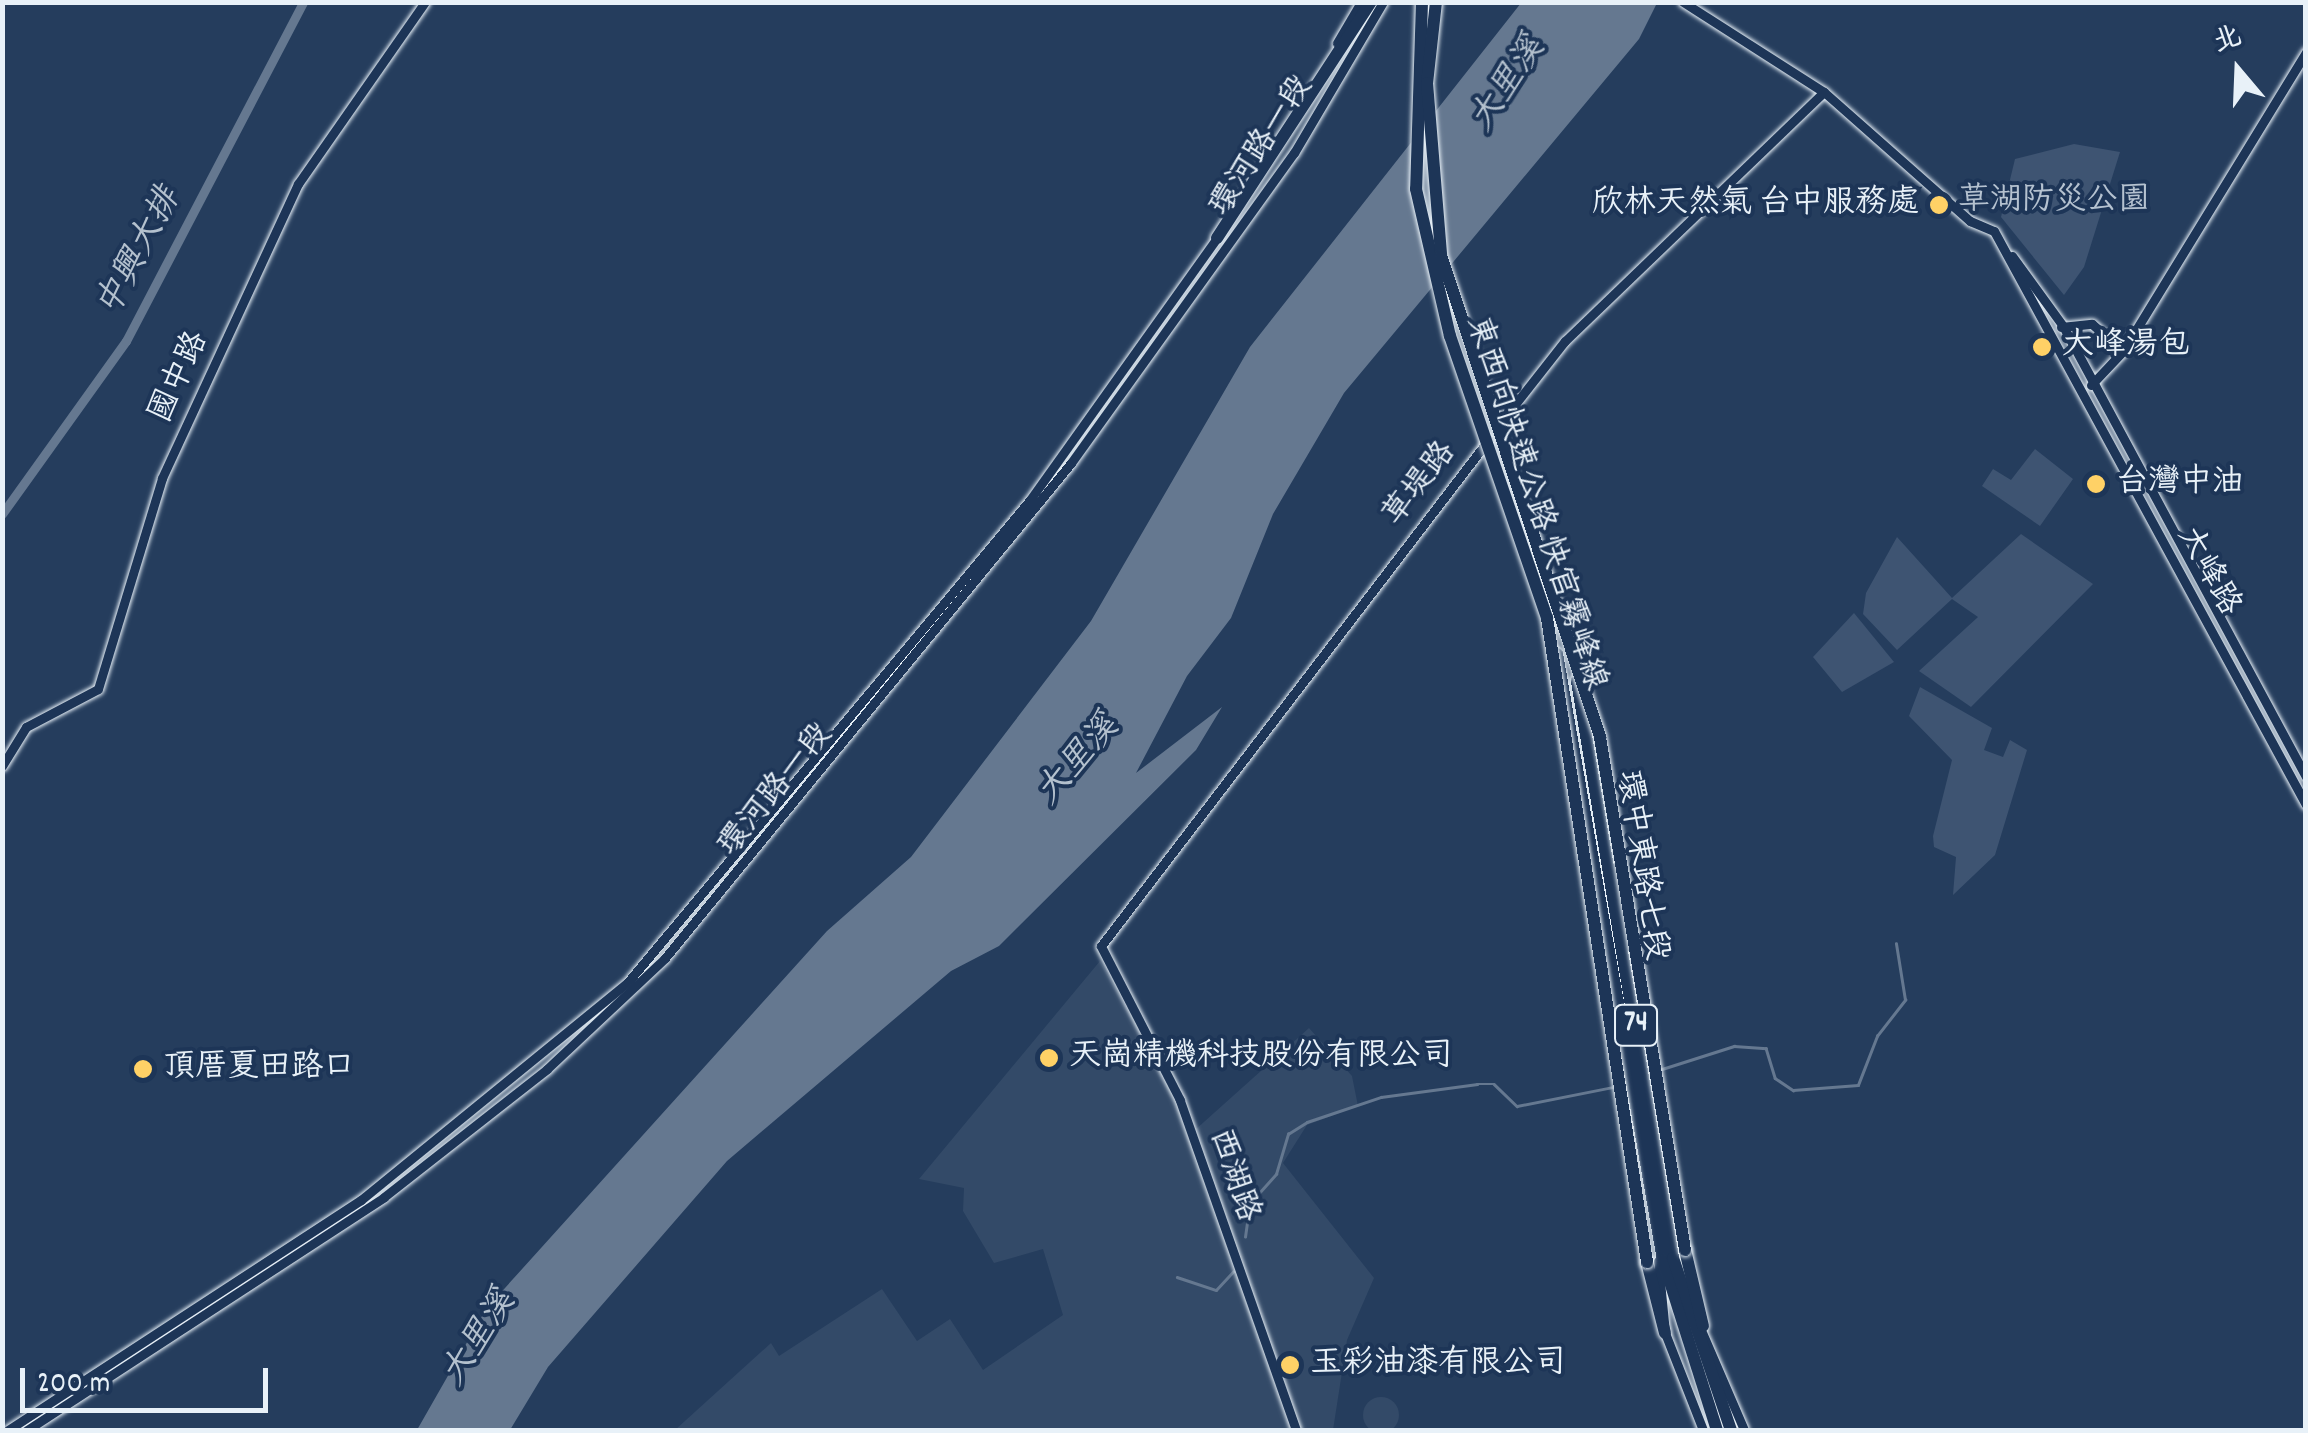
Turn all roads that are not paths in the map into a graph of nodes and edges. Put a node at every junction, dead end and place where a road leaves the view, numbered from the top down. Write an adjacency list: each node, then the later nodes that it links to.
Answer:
1 (424, 2): 20 (street, 國中路)
2 (1361, 2): 10 (street, 環河路一段)
3 (1371, 2): 10 (highway)
4 (1383, 2): 27 (street, 環河路一段)
5 (1422, 2): 19 (highway, 東西向快速公路 快官霧峰線 / 74, bridge)
6 (1436, 2): 19 (highway, 東西向快速公路 快官霧峰線 / 74, bridge)
7 (1683, 2): 9 (street, 大峰路)
8 (2306, 52): 14 (street)
9 (1824, 92): 11 (street, 大峰路); 17 (street, 草堤路)
10 (1217, 238): 26 (street, 環河路一段)
11 (2012, 256): 12 (street, 大峰路); 13 (street, 大峰路)
12 (2063, 326): 13 (street); 14 (street); 15 (street, 大峰路)
13 (2050, 333): 16 (street, 大峰路)
14 (2123, 351): 15 (street)
15 (2093, 384): 16 (street); 21 (street, 大峰路)
16 (2081, 393): 22 (street, 大峰路)
17 (1498, 426): 18 (street, 草堤路); 24 (street, 環中東路七段)
18 (1486, 444): 23 (street, 草堤路); 25 (street, 環中東路七段)
19 (1553, 616): 24 (highway, bridge); 25 (highway, bridge); 30 (highway, 東西向快速公路 快官霧峰線 / 74, bridge); 31 (highway, 東西向快速公路 快官霧峰線 / 74, bridge)
20 (2, 766)
21 (2306, 777)
22 (2306, 806)
23 (1101, 946): 28 (street, 西湖路)
24 (1704, 1326): 32 (street, 環中東路七段)
25 (1665, 1333): 29 (street, 環中東路七段)
26 (8, 1430)
27 (27, 1430)
28 (1296, 1430)
29 (1703, 1430)
30 (1716, 1430)
31 (1731, 1430)
32 (1744, 1430)

